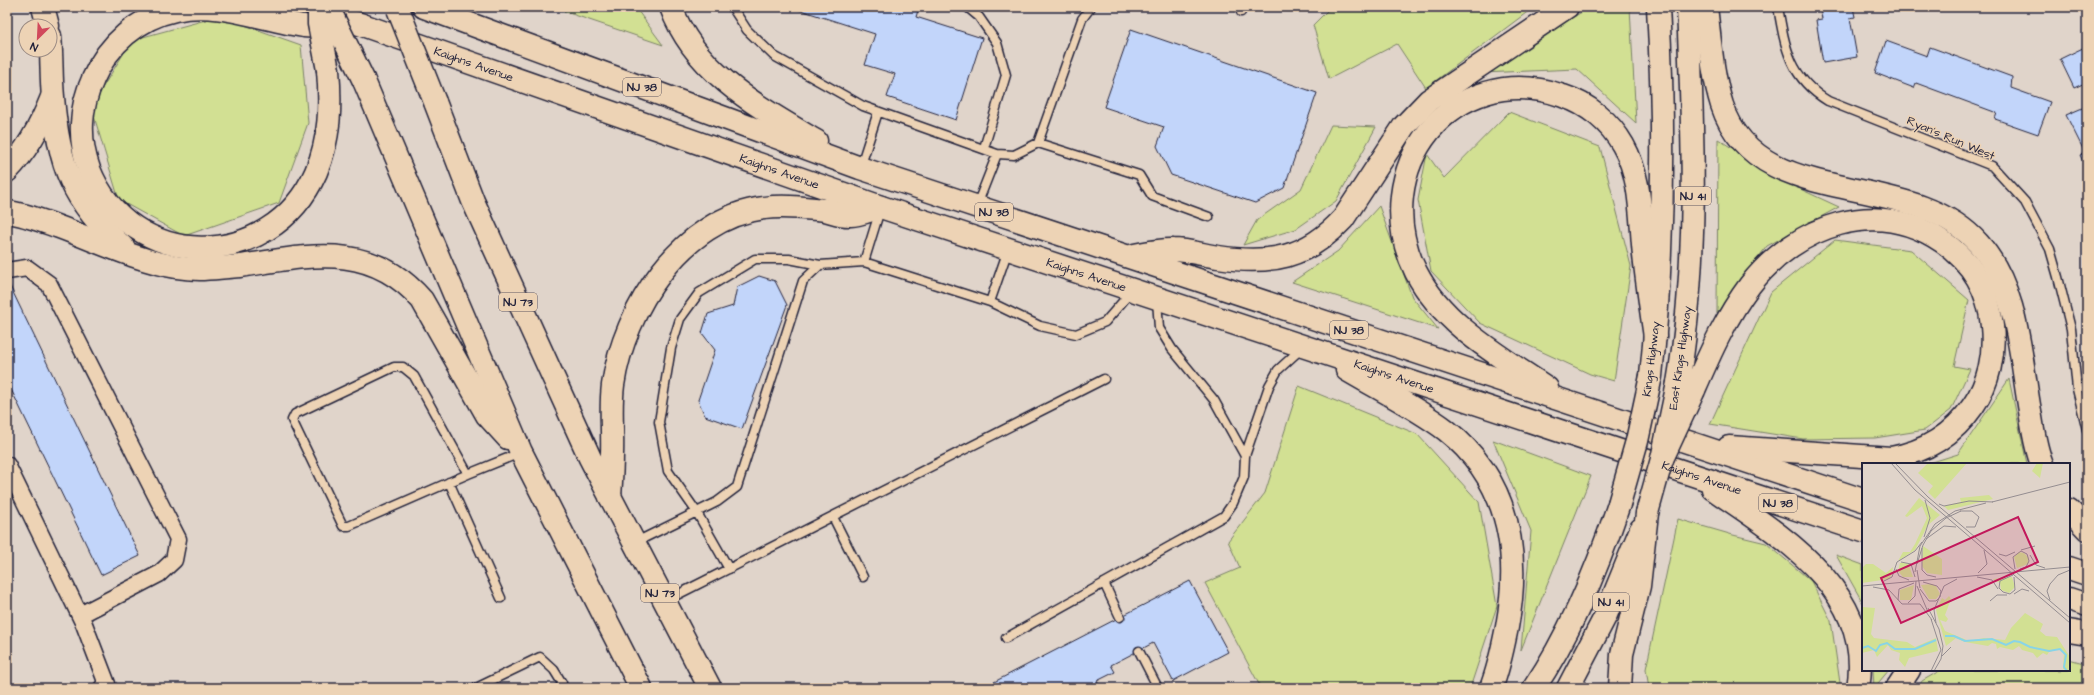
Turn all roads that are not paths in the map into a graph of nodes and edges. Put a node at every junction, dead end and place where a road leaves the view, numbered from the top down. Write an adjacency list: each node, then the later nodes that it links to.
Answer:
1 (42, 7): 16 (main road)
2 (313, 7): 17 (main road, Kaighns Avenue / NJ 38)
3 (319, 7): 17 (main road, bridge)
4 (328, 7): 46 (main road, bridge)
5 (424, 7): 24 (main road, NJ 38)
6 (671, 7): 24 (main road)
7 (732, 7): 20 (lane)
8 (967, 7): 22 (lane)
9 (1091, 7): 21 (lane)
10 (1567, 7): 32 (main road)
11 (1658, 7): 39 (main road, Kings Highway / NJ 41)
12 (1688, 7): 42 (main road, East Kings Highway / NJ 41)
13 (1706, 7): 48 (main road)
14 (1778, 7): 44 (lane, Ryan's Run West)
15 (398, 8): 53 (main road, NJ 73, bridge)
16 (45, 18)
17 (375, 30): 26 (main road, Kaighns Avenue / NJ 38)
18 (51, 58): 19 (main road)
19 (53, 96): 25 (main road); 31 (main road)
20 (878, 112): 22 (lane); 24 (lane)
21 (1038, 143): 23 (lane); 29 (lane)
22 (984, 148): 23 (lane)
23 (997, 154): 27 (lane)
24 (860, 168): 27 (main road, NJ 38)
25 (7, 171)
26 (880, 207): 30 (main road, Kaighns Avenue / NJ 38); 33 (lane); 53 (main road)
27 (976, 207): 32 (main road, NJ 38)
28 (7, 212): 31 (main road)
29 (1209, 217)
30 (1009, 248): 36 (main road, Kaighns Avenue / NJ 38); 38 (lane)
31 (130, 253): 46 (main road)
32 (1128, 256): 43 (main road, NJ 38)
33 (864, 262): 34 (lane); 38 (lane)
34 (820, 265): 55 (lane); 55 (lane)
35 (7, 271): 71 (street)
36 (1133, 290): 37 (main road, Kaighns Avenue / NJ 38); 38 (lane)
37 (1157, 297): 40 (main road, Kaighns Avenue / NJ 38); 47 (lane)
38 (990, 302)
39 (1655, 337): 43 (main road); 85 (main road, Kings Highway / NJ 41, bridge)
40 (1308, 347): 47 (lane); 51 (main road, Kaighns Avenue / NJ 38); 84 (main road)
41 (1104, 379): 58 (lane)
42 (1686, 386): 45 (main road); 57 (main road, NJ 41, bridge)
43 (1570, 404): 45 (main road, NJ 38)
44 (2087, 430)
45 (1694, 445): 54 (main road, NJ 38)
46 (521, 452): 50 (lane); 81 (main road)
47 (1246, 456): 66 (lane)
48 (2042, 463)
49 (7, 465): 71 (street)
50 (468, 474): 52 (lane); 52 (lane)
51 (1692, 475): 60 (main road, Kaighns Avenue / NJ 38); 88 (main road)
52 (449, 482): 67 (lane)
53 (610, 498): 61 (main road, NJ 73)
54 (1862, 500)
55 (696, 511): 61 (lane); 63 (lane)
56 (2070, 511): 59 (main road)
57 (1647, 513): 86 (main road, NJ 41); 87 (main road)
58 (833, 517): 63 (lane); 65 (lane)
59 (2087, 529)
60 (1862, 531)
61 (634, 543): 69 (main road, NJ 73)
62 (2070, 568): 64 (main road)
63 (729, 569): 69 (lane)
64 (2087, 574)
65 (863, 577)
66 (1104, 583): 72 (lane); 75 (lane)
67 (501, 598)
68 (2070, 599): 70 (main road)
69 (664, 602): 82 (main road, NJ 73)
70 (2087, 605)
71 (80, 615): 78 (street)
72 (1120, 617)
73 (2070, 631): 74 (main road)
74 (2087, 634)
75 (1006, 638)
76 (1139, 651): 83 (lane)
77 (1908, 671): 89 (main road)
78 (102, 688)
79 (476, 688): 80 (lane)
80 (559, 688)
81 (641, 688)
82 (710, 688)
83 (1158, 688)
84 (1491, 688)
85 (1534, 688)
86 (1568, 688)
87 (1620, 688)
88 (1858, 688)
89 (1897, 688)

